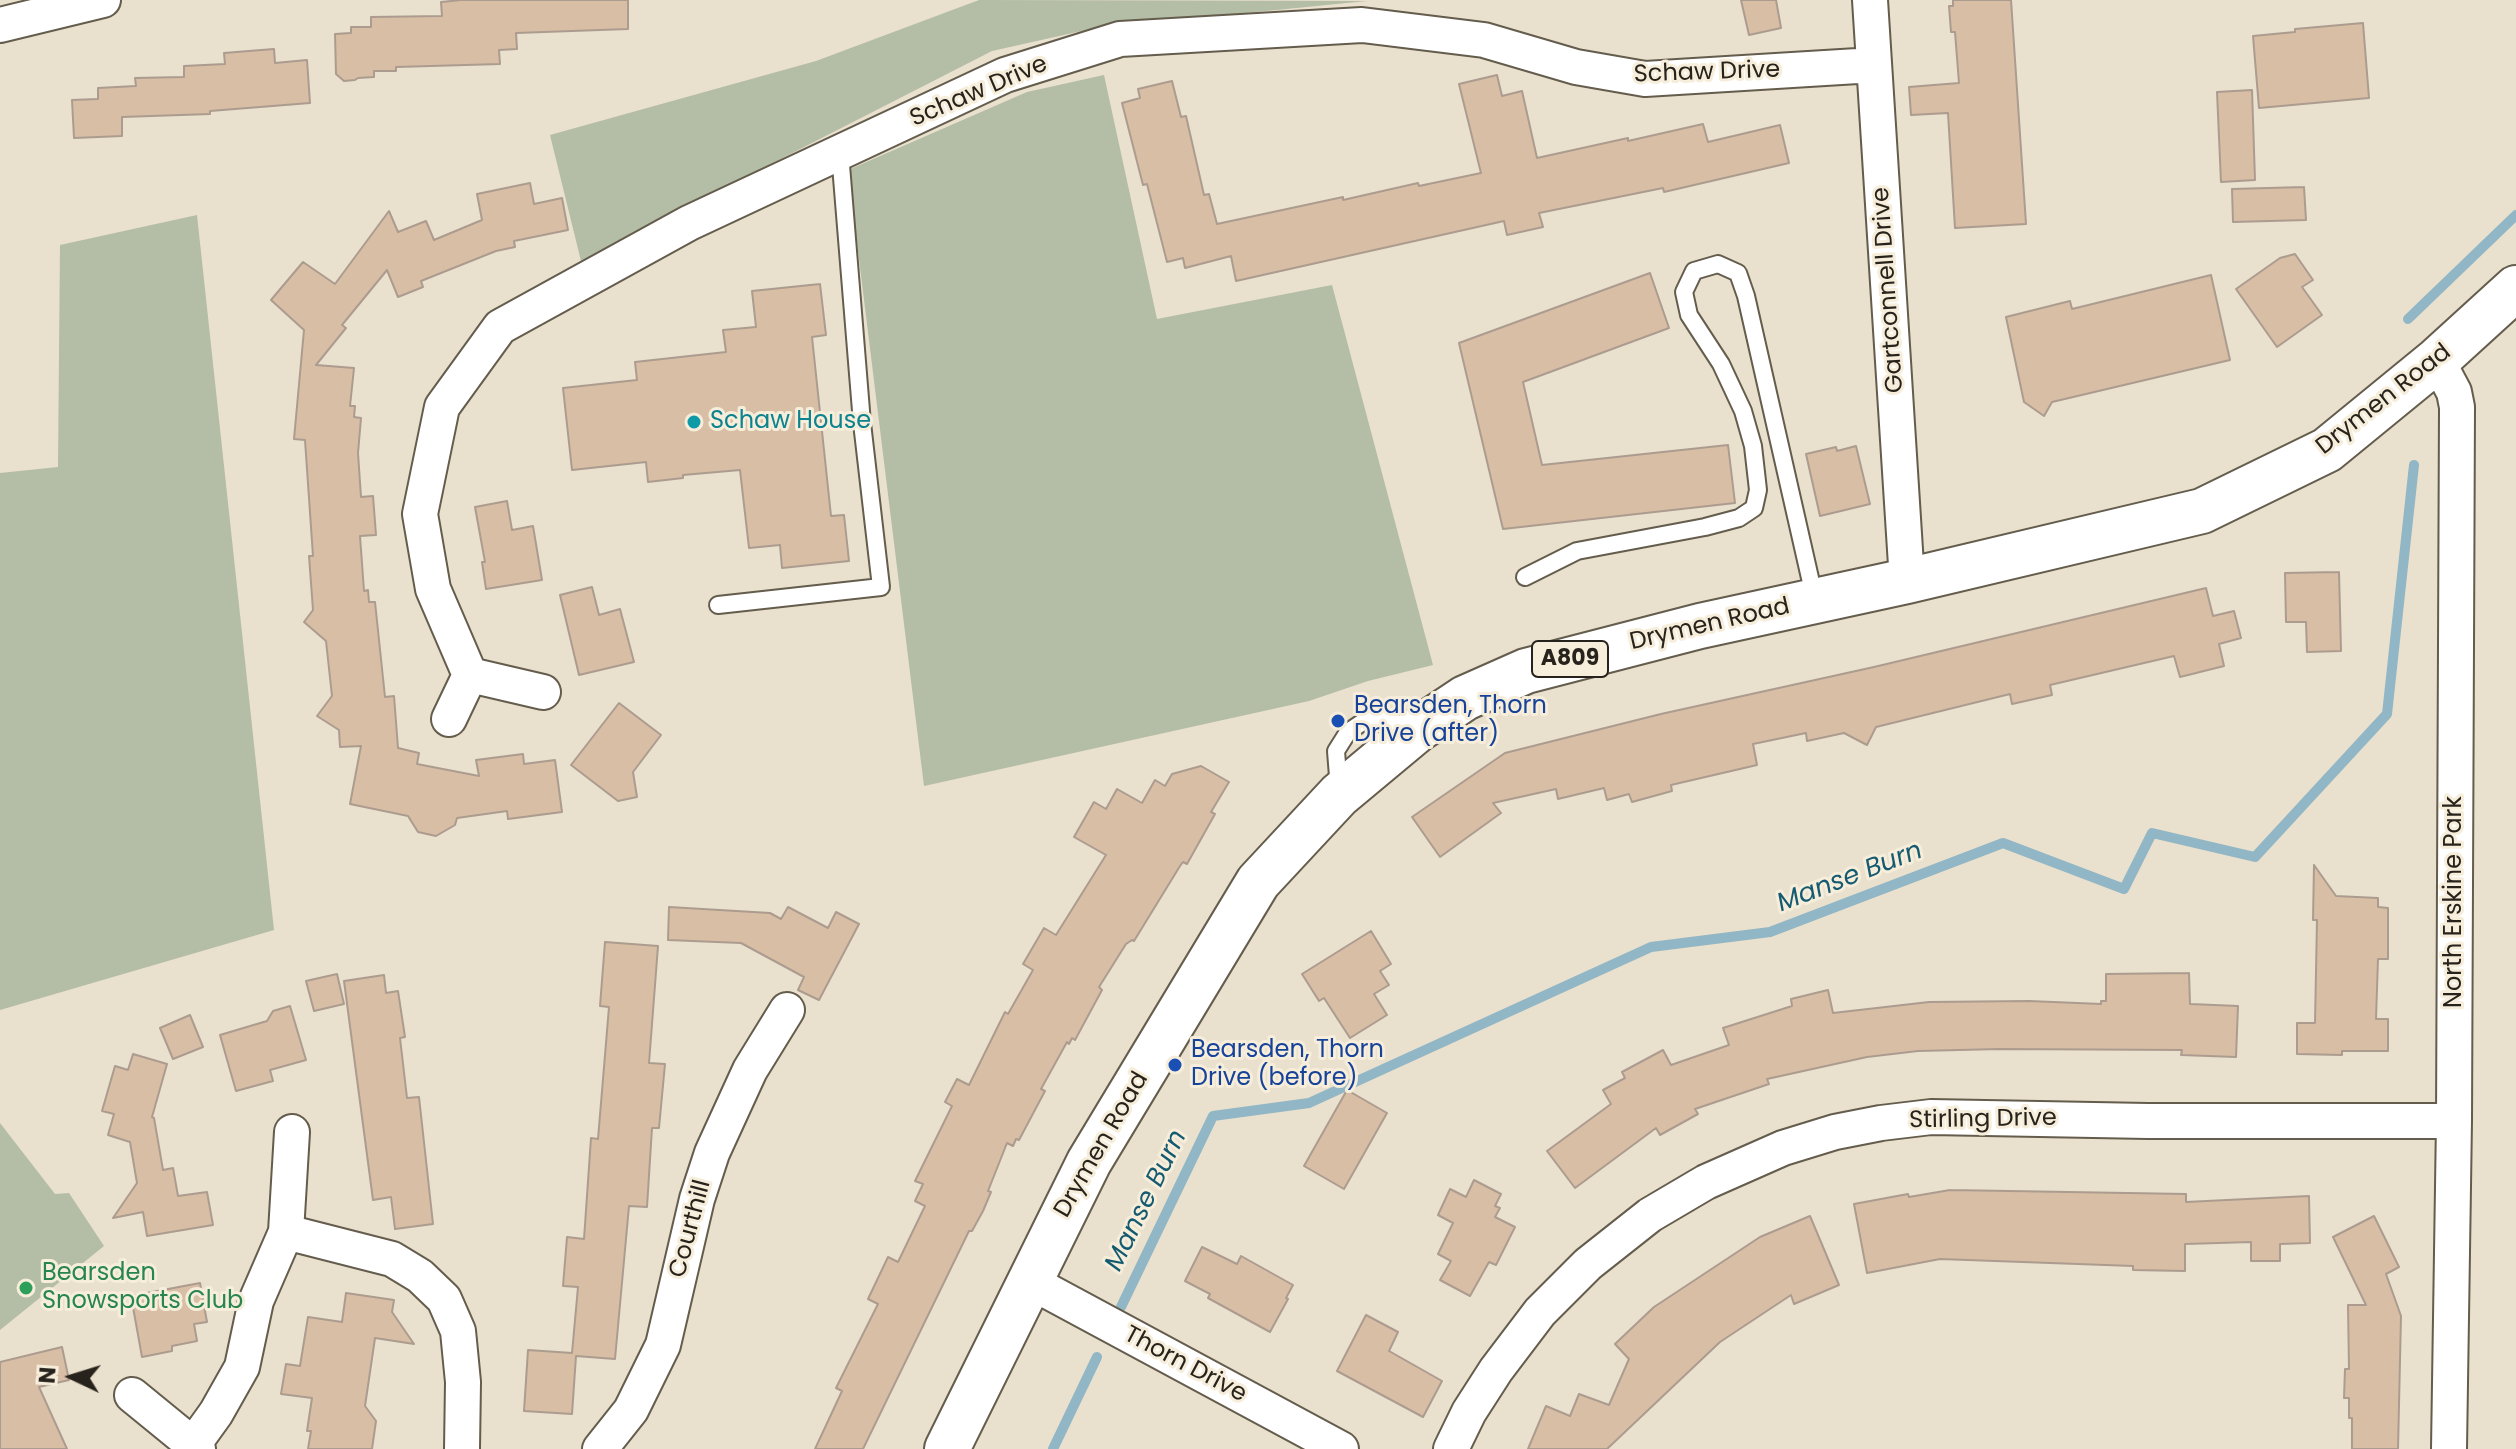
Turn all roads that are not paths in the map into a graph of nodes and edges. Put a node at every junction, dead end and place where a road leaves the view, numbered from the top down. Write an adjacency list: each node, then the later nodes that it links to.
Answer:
1 (103, 0): 3 (street)
2 (1870, 0): 4 (street, Gartconnell Drive)
3 (0, 25)
4 (1874, 65): 5 (street, Schaw Drive); 9 (street, Gartconnell Drive)
5 (840, 153): 11 (lane); 12 (street, Schaw Drive)
6 (2516, 288): 7 (main road, Drymen Road / A809)
7 (2437, 360): 9 (main road, Drymen Road / A809); 16 (street, North Erskine Park)
8 (1525, 577): 10 (lane)
9 (1907, 581): 10 (main road, Drymen Road / A809)
10 (1816, 601): 19 (main road, Drymen Road / A809)
11 (718, 605)
12 (470, 675): 13 (street); 14 (street)
13 (543, 692)
14 (449, 719)
15 (787, 1010): 23 (street, Courthill)
16 (2454, 1121): 26 (street, Stirling Drive); 27 (street, North Erskine Park)
17 (292, 1132): 18 (street)
18 (286, 1232): 21 (street); 22 (street)
19 (1029, 1281): 24 (main road, Drymen Road / A809); 25 (street, Thorn Drive)
20 (132, 1395): 21 (street)
21 (195, 1447)
22 (462, 1449)
23 (600, 1449)
24 (947, 1449)
25 (1341, 1449)
26 (1451, 1449)
27 (2449, 1449)

